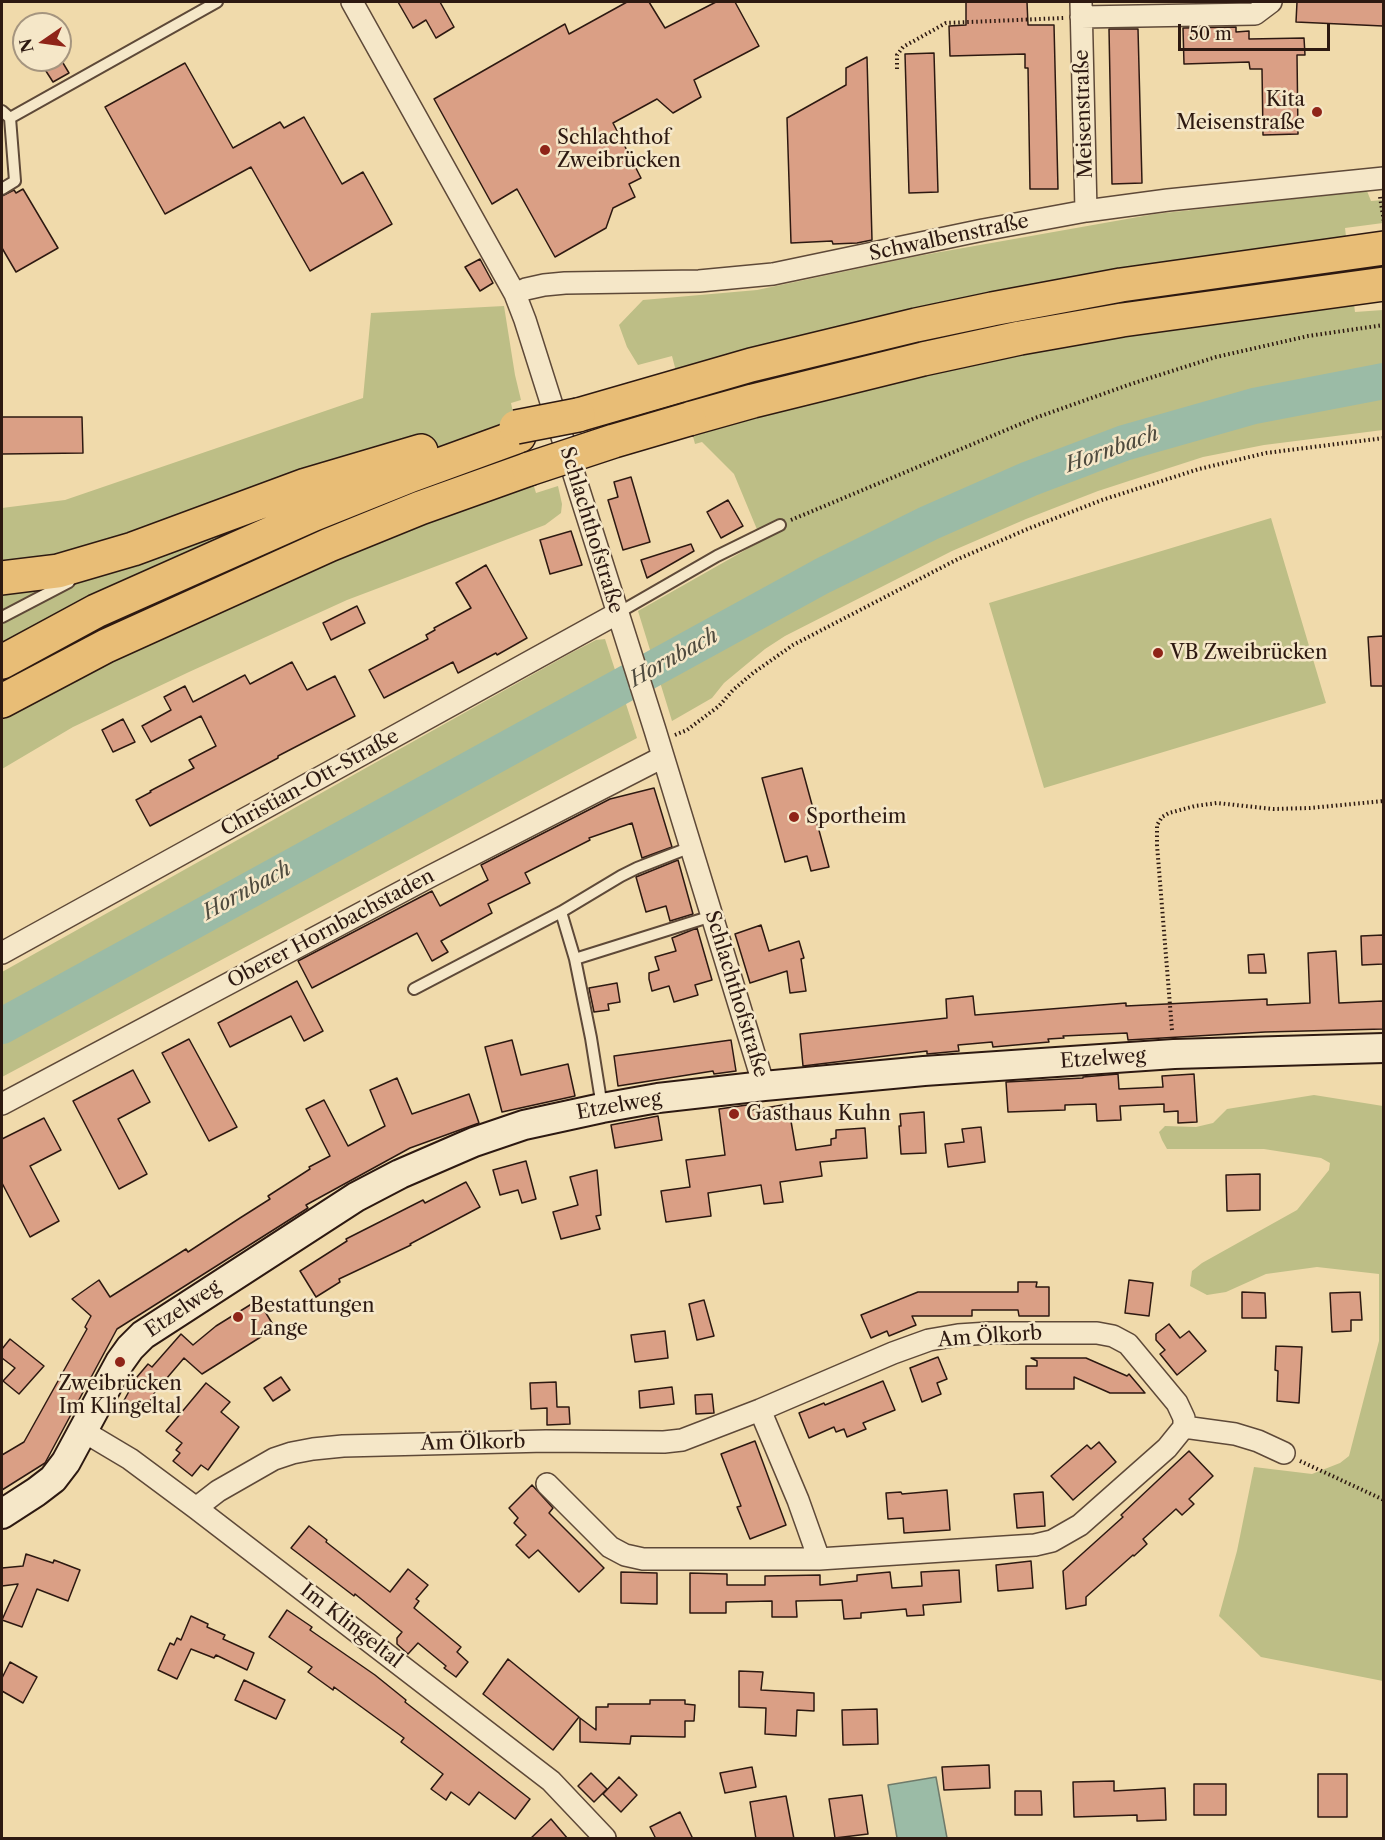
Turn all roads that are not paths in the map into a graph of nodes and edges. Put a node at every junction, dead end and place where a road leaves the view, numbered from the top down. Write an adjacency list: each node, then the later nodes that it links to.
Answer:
1 (217, 2): 6 (lane)
2 (352, 2): 12 (street, Schlachthofstraße)
3 (1271, 2): 4 (street)
4 (1081, 9): 9 (street, Meisenstraße)
5 (2, 111): 6 (lane)
6 (10, 118): 8 (lane)
7 (1383, 178): 9 (street, Schwalbenstraße)
8 (2, 189)
9 (1086, 211): 12 (street, Schwalbenstraße)
10 (1383, 248): 13 (highway, bridge)
11 (1368, 286): 20 (highway, bridge)
12 (515, 294): 18 (street, Schlachthofstraße)
13 (518, 431): 15 (highway); 19 (highway)
14 (780, 525): 18 (lane)
15 (133, 549): 16 (highway); 17 (lane)
16 (2, 578)
17 (2, 617)
18 (620, 622): 21 (street, Schlachthofstraße); 25 (street, Christian-Ott-Straße)
19 (2, 662)
20 (2, 701)
21 (658, 743): 22 (street, Schlachthofstraße); 30 (street, Oberer Hornbachstaden)
22 (691, 847): 23 (lane); 24 (street, Schlachthofstraße)
23 (561, 912): 26 (lane); 27 (lane)
24 (712, 916): 26 (lane); 29 (street, Schlachthofstraße)
25 (2, 953)
26 (575, 959): 31 (lane)
27 (414, 989)
28 (1383, 1048): 29 (street, Etzelweg)
29 (764, 1086): 31 (street, Etzelweg)
30 (2, 1104)
31 (602, 1108): 34 (street, Etzelweg)
32 (760, 1410): 33 (street, Am Ölkorb); 37 (street, Am Ölkorb); 39 (street)
33 (1184, 1427): 35 (street); 39 (street)
34 (83, 1431): 37 (street, Im Klingeltal); 38 (street, Etzelweg)
35 (1284, 1453)
36 (547, 1484): 39 (street)
37 (196, 1508): 40 (street, Im Klingeltal)
38 (2, 1514)
39 (819, 1559)
40 (605, 1839)

